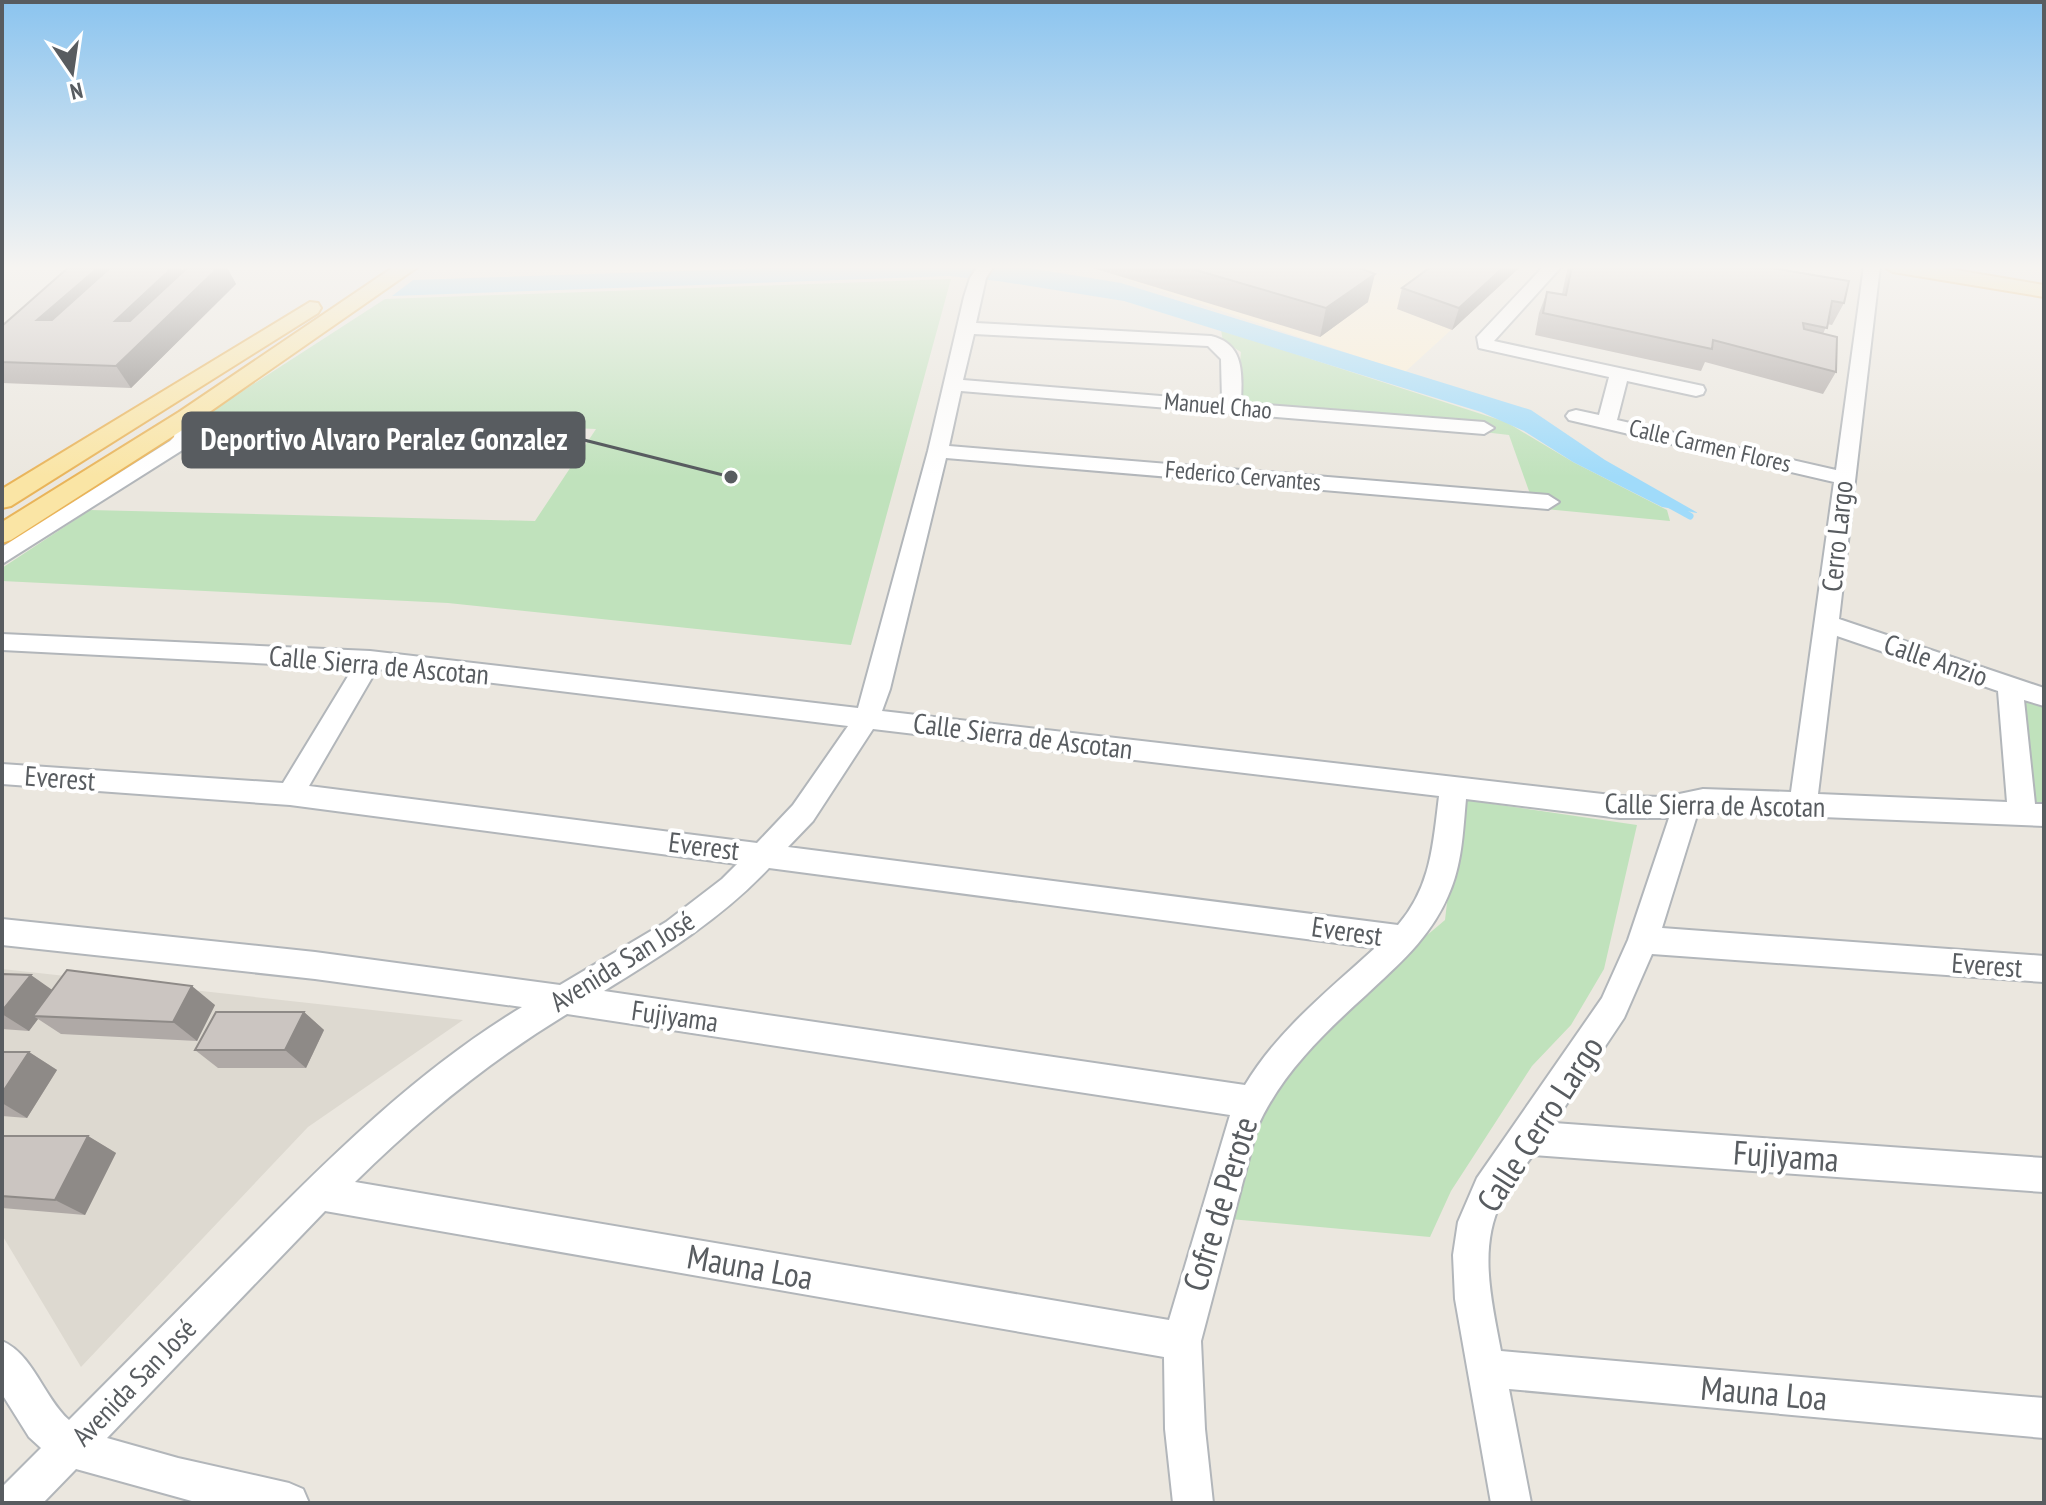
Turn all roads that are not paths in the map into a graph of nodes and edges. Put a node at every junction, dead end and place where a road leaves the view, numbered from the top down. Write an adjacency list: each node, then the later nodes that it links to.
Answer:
1 (266, 336): 17 (main road)
2 (307, 336): 12 (main road)
3 (965, 336): 8 (street, Avenida San José)
4 (1122, 336): 10 (street)
5 (1487, 336): 7 (street)
6 (1862, 336): 16 (street, Cerro Largo)
7 (1619, 375): 9 (street); 13 (street)
8 (952, 385): 10 (street, Manuel Chao); 15 (street, Avenida San José)
9 (1696, 390)
10 (1231, 406): 14 (street, Manuel Chao)
11 (1576, 416): 13 (street, Calle Carmen Flores)
12 (187, 417): 19 (main road); 22 (street)
13 (1607, 422): 16 (street, Calle Carmen Flores)
14 (1484, 428)
15 (938, 451): 18 (street, Federico Cervantes); 28 (street, Avenida San José)
16 (1843, 478): 23 (street, Cerro Largo)
17 (2, 500)
18 (1548, 502)
19 (40, 510): 20 (main road); 21 (main road)
20 (2, 534)
21 (2, 545)
22 (2, 557)
23 (1828, 624): 26 (street, Calle Anzio); 33 (street, Cerro Largo)
24 (2, 642): 25 (street, Calle Sierra de Ascotan)
25 (370, 660): 28 (street, Calle Sierra de Ascotan); 31 (street)
26 (2010, 685): 27 (street, Calle Anzio); 34 (street)
27 (2044, 697)
28 (867, 718): 30 (street, Calle Sierra de Ascotan); 35 (street, Avenida San José)
29 (2, 774): 31 (street, Everest)
30 (1454, 786): 32 (street, Calle Sierra de Ascotan); 37 (street, Cofre de Perote)
31 (290, 794): 35 (street, Everest)
32 (1687, 805): 33 (street, Calle Sierra de Ascotan); 38 (street, Calle Cerro Largo)
33 (1803, 805): 34 (street, Calle Sierra de Ascotan)
34 (2033, 815)
35 (768, 854): 37 (street, Everest); 40 (street, Avenida San José)
36 (2, 932): 40 (street, Fujiyama)
37 (1405, 939): 41 (street, Cofre de Perote)
38 (1643, 940): 39 (street, Everest); 42 (street, Calle Cerro Largo)
39 (2044, 969)
40 (560, 999): 41 (street, Fujiyama); 44 (street, Avenida San José)
41 (1251, 1102): 45 (street, Cofre de Perote)
42 (1527, 1138): 43 (street, Fujiyama); 47 (street, Calle Cerro Largo)
43 (2044, 1175)
44 (319, 1193): 45 (street, Mauna Loa); 49 (street, Avenida San José)
45 (1182, 1341): 52 (street, Cofre de Perote)
46 (2, 1360): 49 (street)
47 (1484, 1368): 48 (street, Mauna Loa); 53 (street, Calle Cerro Largo)
48 (2044, 1418)
49 (70, 1447): 50 (street, Avenida San José); 51 (street)
50 (15, 1503)
51 (289, 1503)
52 (1193, 1503)
53 (1511, 1503)

